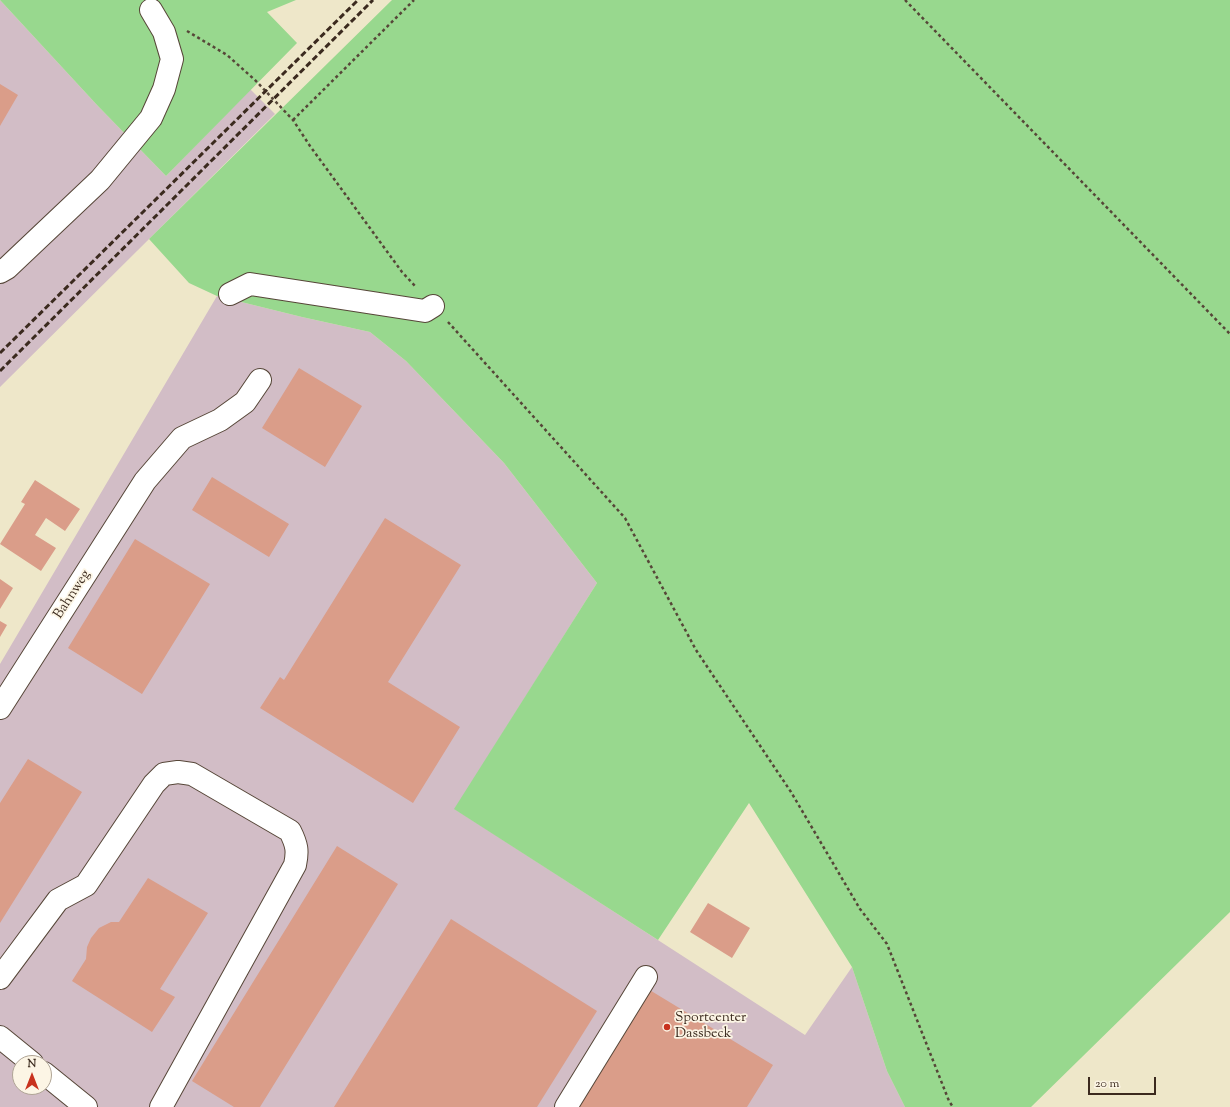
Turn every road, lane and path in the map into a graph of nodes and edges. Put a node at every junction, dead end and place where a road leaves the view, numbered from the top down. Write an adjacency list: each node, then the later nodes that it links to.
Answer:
1 (414, 0): 5 (path)
2 (906, 0): 9 (path)
3 (150, 10): 6 (street)
4 (181, 27): 5 (path)
5 (293, 120): 8 (path)
6 (4, 270)
7 (230, 294): 8 (street)
8 (433, 306): 20 (path)
9 (1230, 334)
10 (260, 380): 11 (street, Bahnweg)
11 (0, 708)
12 (646, 977): 19 (street)
13 (0, 978): 18 (street)
14 (0, 1037): 15 (street)
15 (22, 1055)
16 (52, 1080): 17 (street)
17 (78, 1104)
18 (161, 1107)
19 (566, 1107)
20 (953, 1107)

